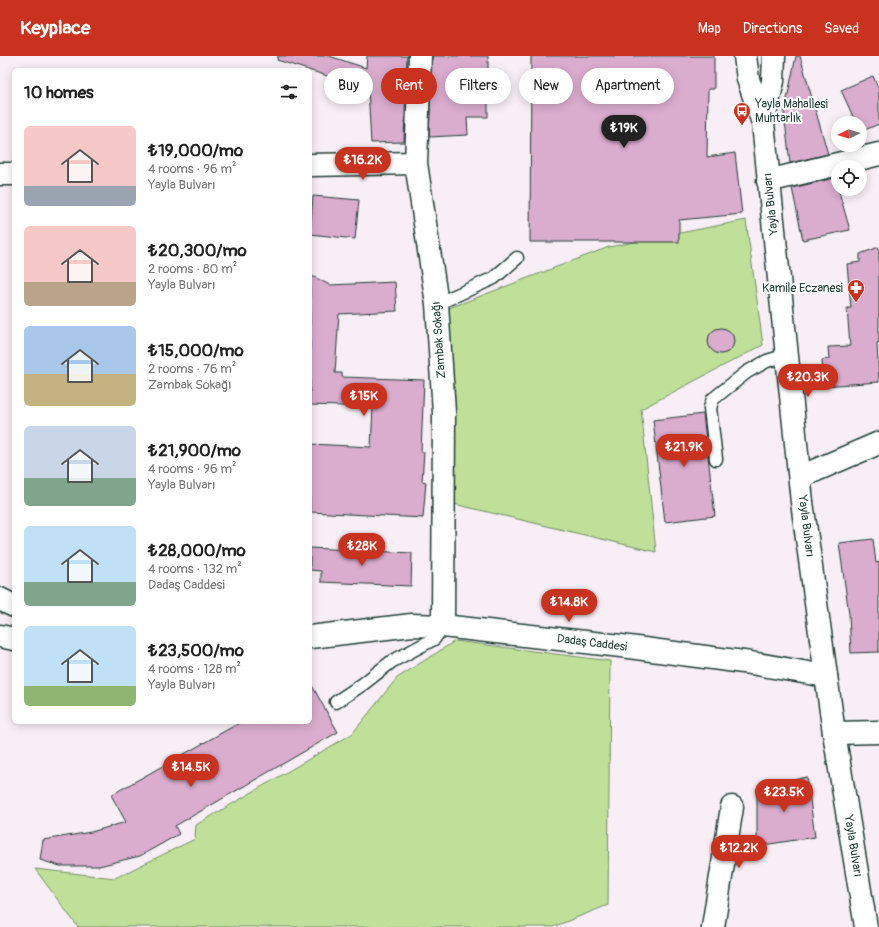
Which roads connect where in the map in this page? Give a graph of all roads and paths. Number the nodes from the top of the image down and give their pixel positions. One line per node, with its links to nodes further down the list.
1 (420, 56): 6 (street, Zambak Sokağı)
2 (745, 56): 4 (street, Yayla Bulvarı)
3 (774, 56): 4 (street, Yayla Bulvarı)
4 (763, 123): 10 (street, Yayla Bulvarı)
5 (879, 154): 10 (street)
6 (416, 163): 7 (street); 12 (street, Zambak Sokağı)
7 (312, 165)
8 (0, 174): 9 (street)
9 (12, 174)
10 (768, 181): 13 (street, Yayla Bulvarı)
11 (517, 258): 12 (lane)
12 (437, 304): 19 (street, Zambak Sokağı)
13 (786, 355): 15 (lane); 16 (street, Yayla Bulvarı)
14 (879, 443): 16 (street)
15 (716, 459)
16 (800, 477): 23 (street, Yayla Bulvarı)
17 (0, 599): 18 (street)
18 (12, 605)
19 (443, 626): 21 (street, Dadaş Caddesi); 23 (street, Dadaş Caddesi); 24 (lane)
20 (0, 636): 22 (street)
21 (312, 637)
22 (12, 639)
23 (826, 676): 26 (street, Yayla Bulvarı)
24 (336, 702)
25 (879, 732): 26 (street)
26 (834, 733): 29 (street, Yayla Bulvarı)
27 (732, 807): 28 (street)
28 (713, 927)
29 (866, 927)

